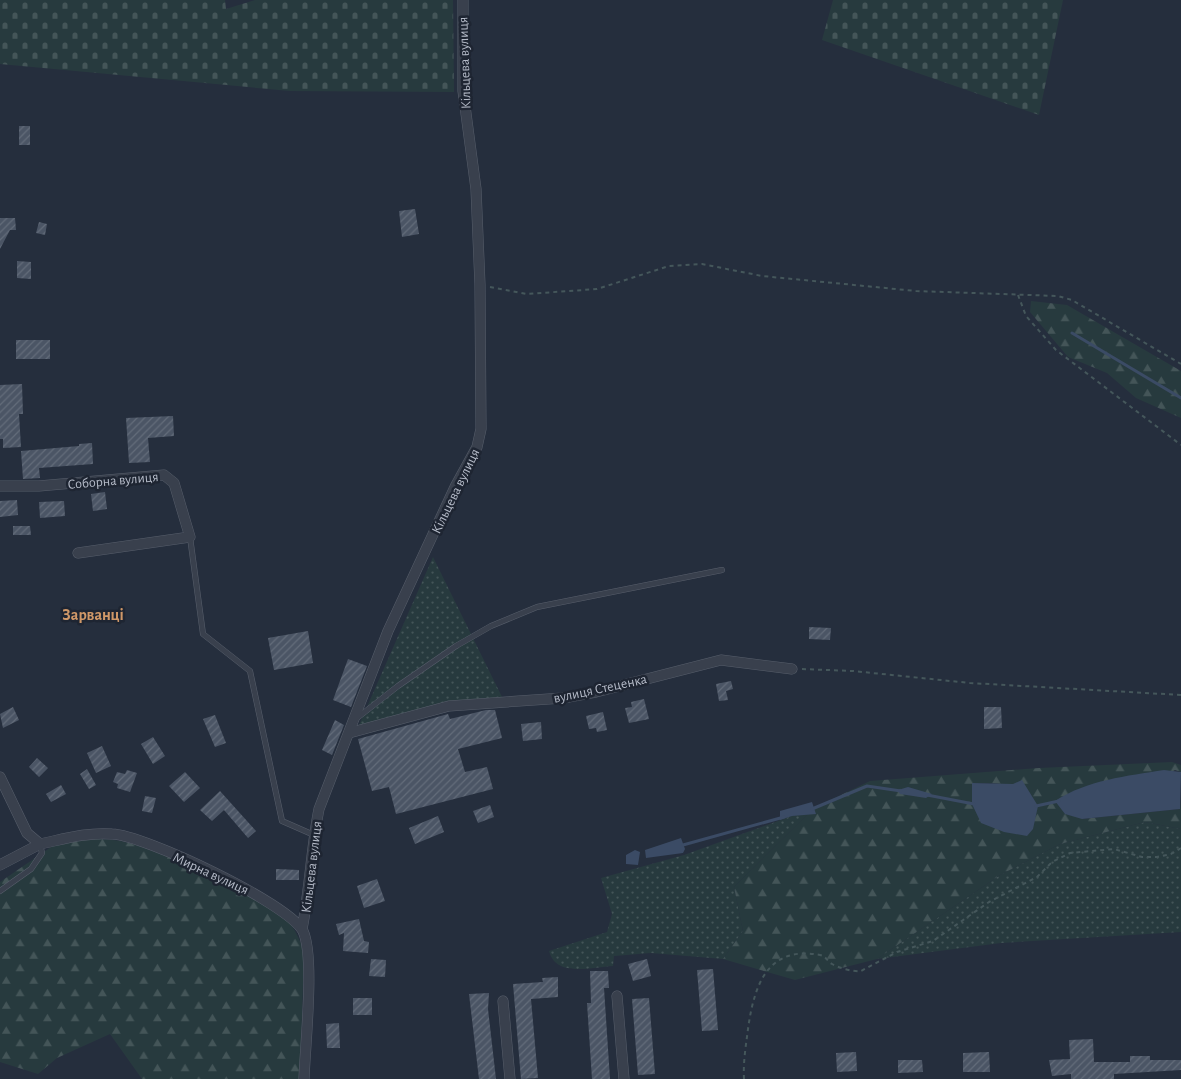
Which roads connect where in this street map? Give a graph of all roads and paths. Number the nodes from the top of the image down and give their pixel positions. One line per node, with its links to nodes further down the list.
1 (463, 0): 2 (street, Кільцева вулиця)
2 (480, 285): 3 (path); 12 (street, Кільцева вулиця)
3 (1017, 294): 4 (path); 5 (path)
4 (1181, 364)
5 (1181, 445)
6 (0, 486): 7 (street, Соборна вулиця)
7 (190, 537): 8 (street); 15 (lane)
8 (78, 553)
9 (722, 570): 12 (lane)
10 (792, 669): 11 (path); 13 (street, вулиця Стеценка)
11 (1181, 695)
12 (354, 720): 13 (street, Кільцева вулиця)
13 (349, 733): 15 (street, Кільцева вулиця)
14 (0, 777): 16 (street)
15 (314, 835): 20 (street, Кільцева вулиця)
16 (40, 844): 18 (street, Мирна вулиця); 19 (lane); 20 (street, Мирна вулиця)
17 (1181, 848): 26 (path)
18 (0, 865)
19 (0, 891)
20 (302, 929): 23 (street)
21 (617, 996): 25 (street)
22 (503, 1001): 24 (street)
23 (304, 1079)
24 (510, 1079)
25 (624, 1079)
26 (744, 1079)

